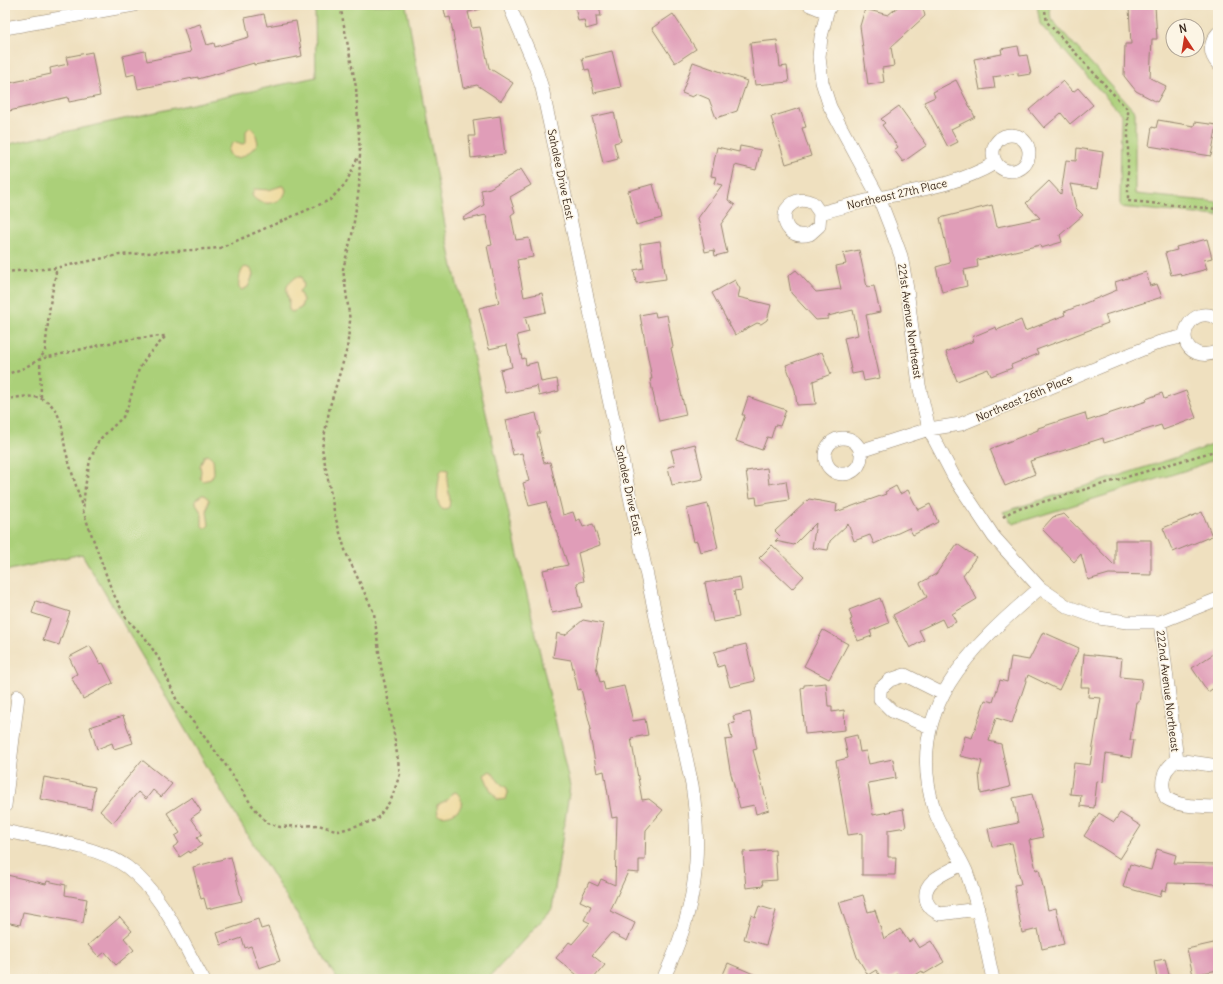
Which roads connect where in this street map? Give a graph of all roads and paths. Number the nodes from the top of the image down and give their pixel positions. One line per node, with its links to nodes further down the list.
1 (134, 5): 7 (street)
2 (340, 5): 10 (path)
3 (508, 5): 43 (street, Sahalee Drive East)
4 (810, 5): 6 (street)
5 (1044, 5): 13 (path)
6 (829, 8): 12 (street, 221st Avenue Northeast)
7 (5, 28)
8 (1218, 33): 9 (street)
9 (1218, 64)
10 (360, 154): 15 (path); 27 (path)
11 (995, 163): 12 (street, Northeast 27th Place)
12 (879, 198): 14 (street, Northeast 27th Place); 24 (street, 221st Avenue Northeast)
13 (1218, 209)
14 (820, 213)
15 (54, 268): 16 (path); 20 (path)
16 (5, 272)
17 (1218, 320): 18 (street)
18 (1185, 336): 19 (street); 24 (street, Northeast 26th Place)
19 (1218, 351)
20 (40, 359): 21 (path); 22 (path); 27 (path)
21 (5, 374)
22 (41, 397): 23 (path); 27 (path)
23 (5, 400)
24 (929, 429): 26 (street, Northeast 26th Place); 29 (street, 221st Avenue Northeast)
25 (1218, 450): 28 (path)
26 (860, 451)
27 (83, 512)
28 (1003, 517)
29 (1040, 588): 31 (street, 221st Avenue Northeast); 32 (street)
30 (1218, 599): 31 (street)
31 (1160, 622): 35 (street, 222nd Avenue Northeast)
32 (943, 694): 34 (street); 34 (street)
33 (18, 696): 37 (street)
34 (930, 727): 40 (street)
35 (1177, 760): 36 (street, 222nd Avenue Northeast); 38 (street, 222nd Avenue Northeast)
36 (1218, 766)
37 (5, 806)
38 (1218, 807)
39 (5, 831): 42 (street)
40 (962, 864): 41 (street); 41 (street)
41 (978, 909): 44 (street)
42 (203, 979)
43 (663, 979)
44 (993, 979)

